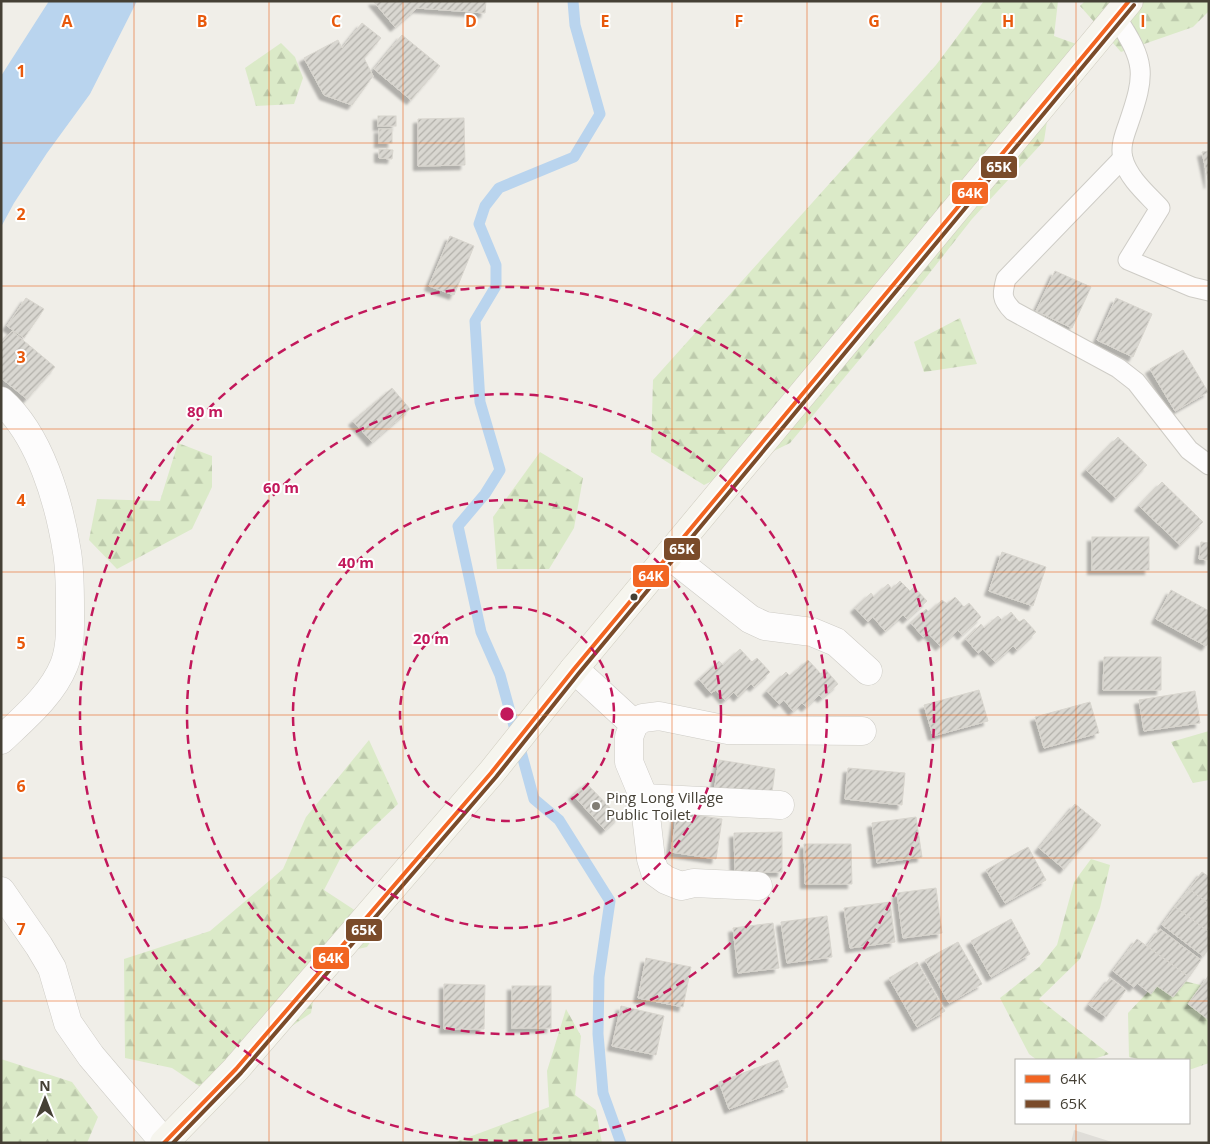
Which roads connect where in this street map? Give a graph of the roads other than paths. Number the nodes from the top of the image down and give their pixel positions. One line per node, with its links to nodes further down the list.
1 (1123, 9): 2 (lane); 6 (main road)
2 (1123, 158): 3 (lane); 5 (lane)
3 (1209, 291)
4 (1, 401): 11 (street)
5 (1209, 465)
6 (669, 555): 7 (main road); 8 (street)
7 (574, 669): 9 (street); 16 (main road)
8 (868, 671)
9 (634, 724): 10 (street); 12 (street)
10 (862, 732)
11 (1, 740)
12 (644, 798): 13 (street); 14 (street)
13 (780, 805)
14 (758, 886)
15 (1, 891): 16 (street)
16 (164, 1142)

